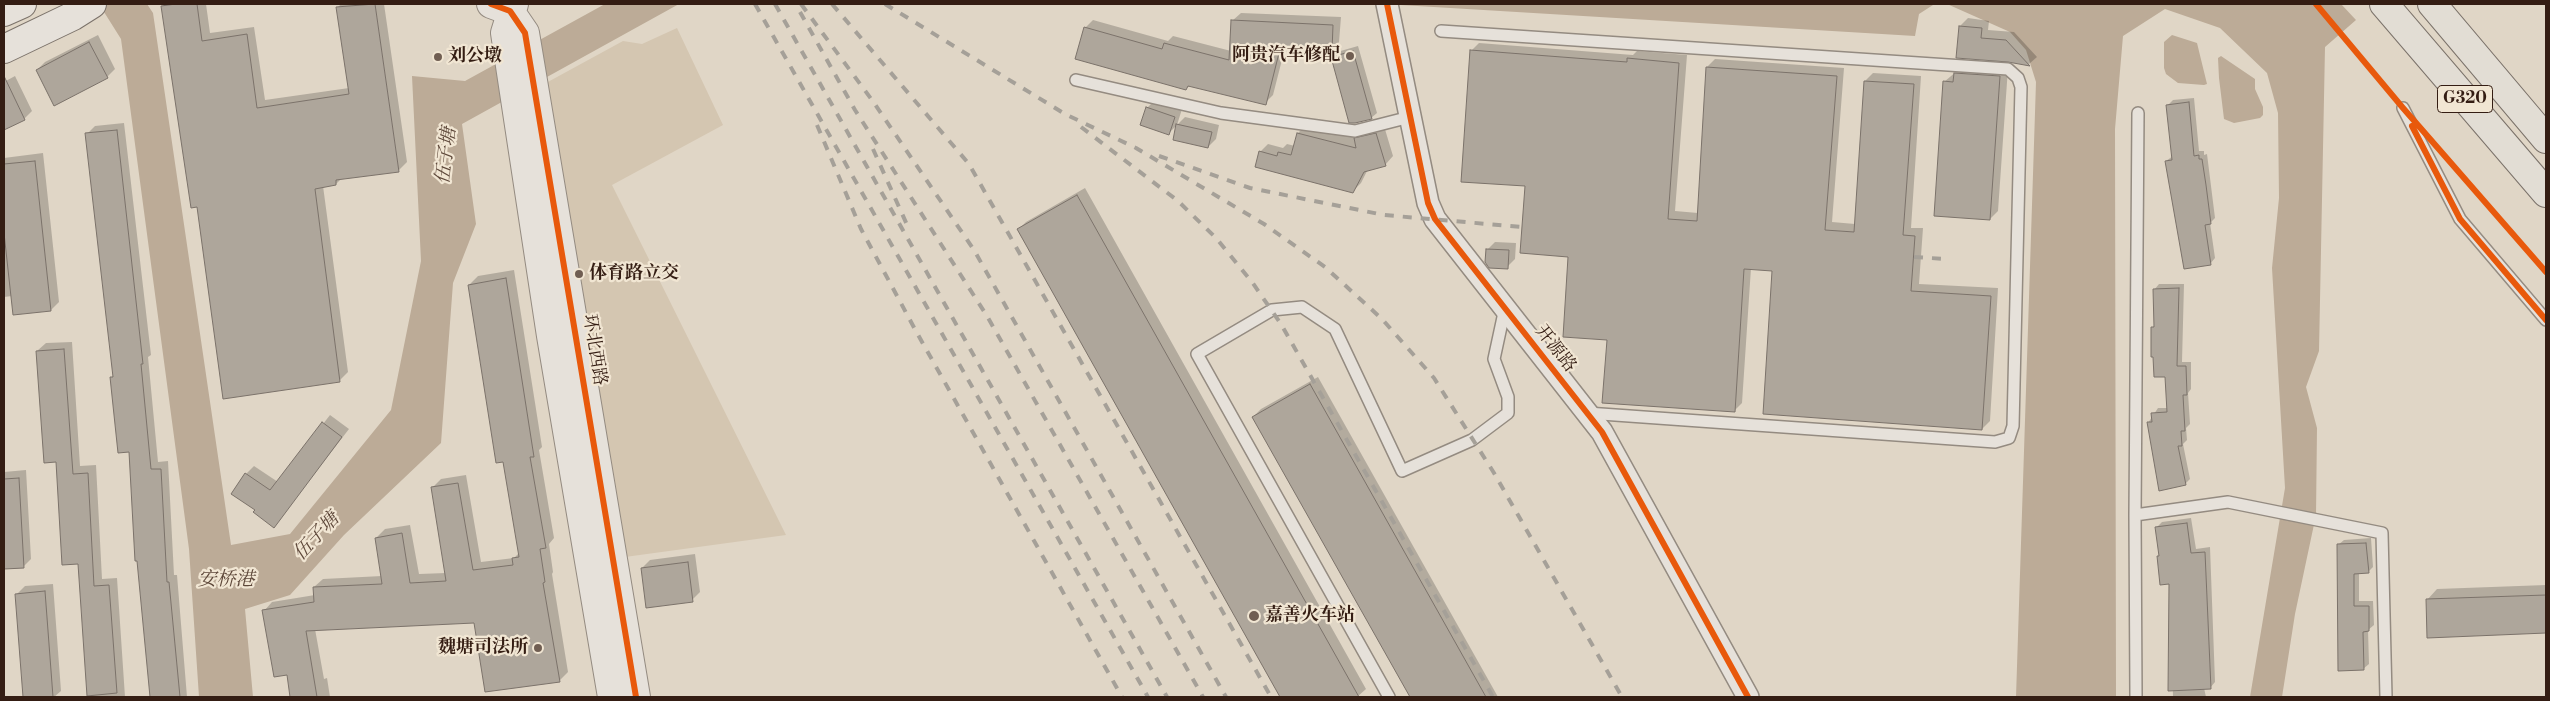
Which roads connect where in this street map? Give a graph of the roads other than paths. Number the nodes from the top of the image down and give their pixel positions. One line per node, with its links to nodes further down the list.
1 (22, 4): 6 (street)
2 (1387, 4): 14 (street, 开源路)
3 (2384, 4): 16 (highway, G320)
4 (2432, 4): 15 (highway, G320)
5 (82, 10): 9 (street)
6 (4, 12)
7 (509, 17): 11 (street, 环北西路)
8 (1441, 31): 19 (lane)
9 (4, 49)
10 (1076, 80): 14 (lane)
11 (528, 108): 21 (street, 环北西路); 22 (street, 环北西路)
12 (2403, 108): 18 (lane)
13 (2138, 113): 20 (lane)
14 (1410, 117): 17 (street, 开源路)
15 (2546, 139)
16 (2546, 193)
17 (1505, 308): 19 (street, 开源路); 23 (lane)
18 (2546, 320)
19 (1587, 413): 24 (street, 开源路)
20 (2135, 514): 25 (lane); 26 (lane)
21 (612, 697)
22 (636, 697)
23 (1389, 697)
24 (1748, 697)
25 (2136, 697)
26 (2386, 697)

